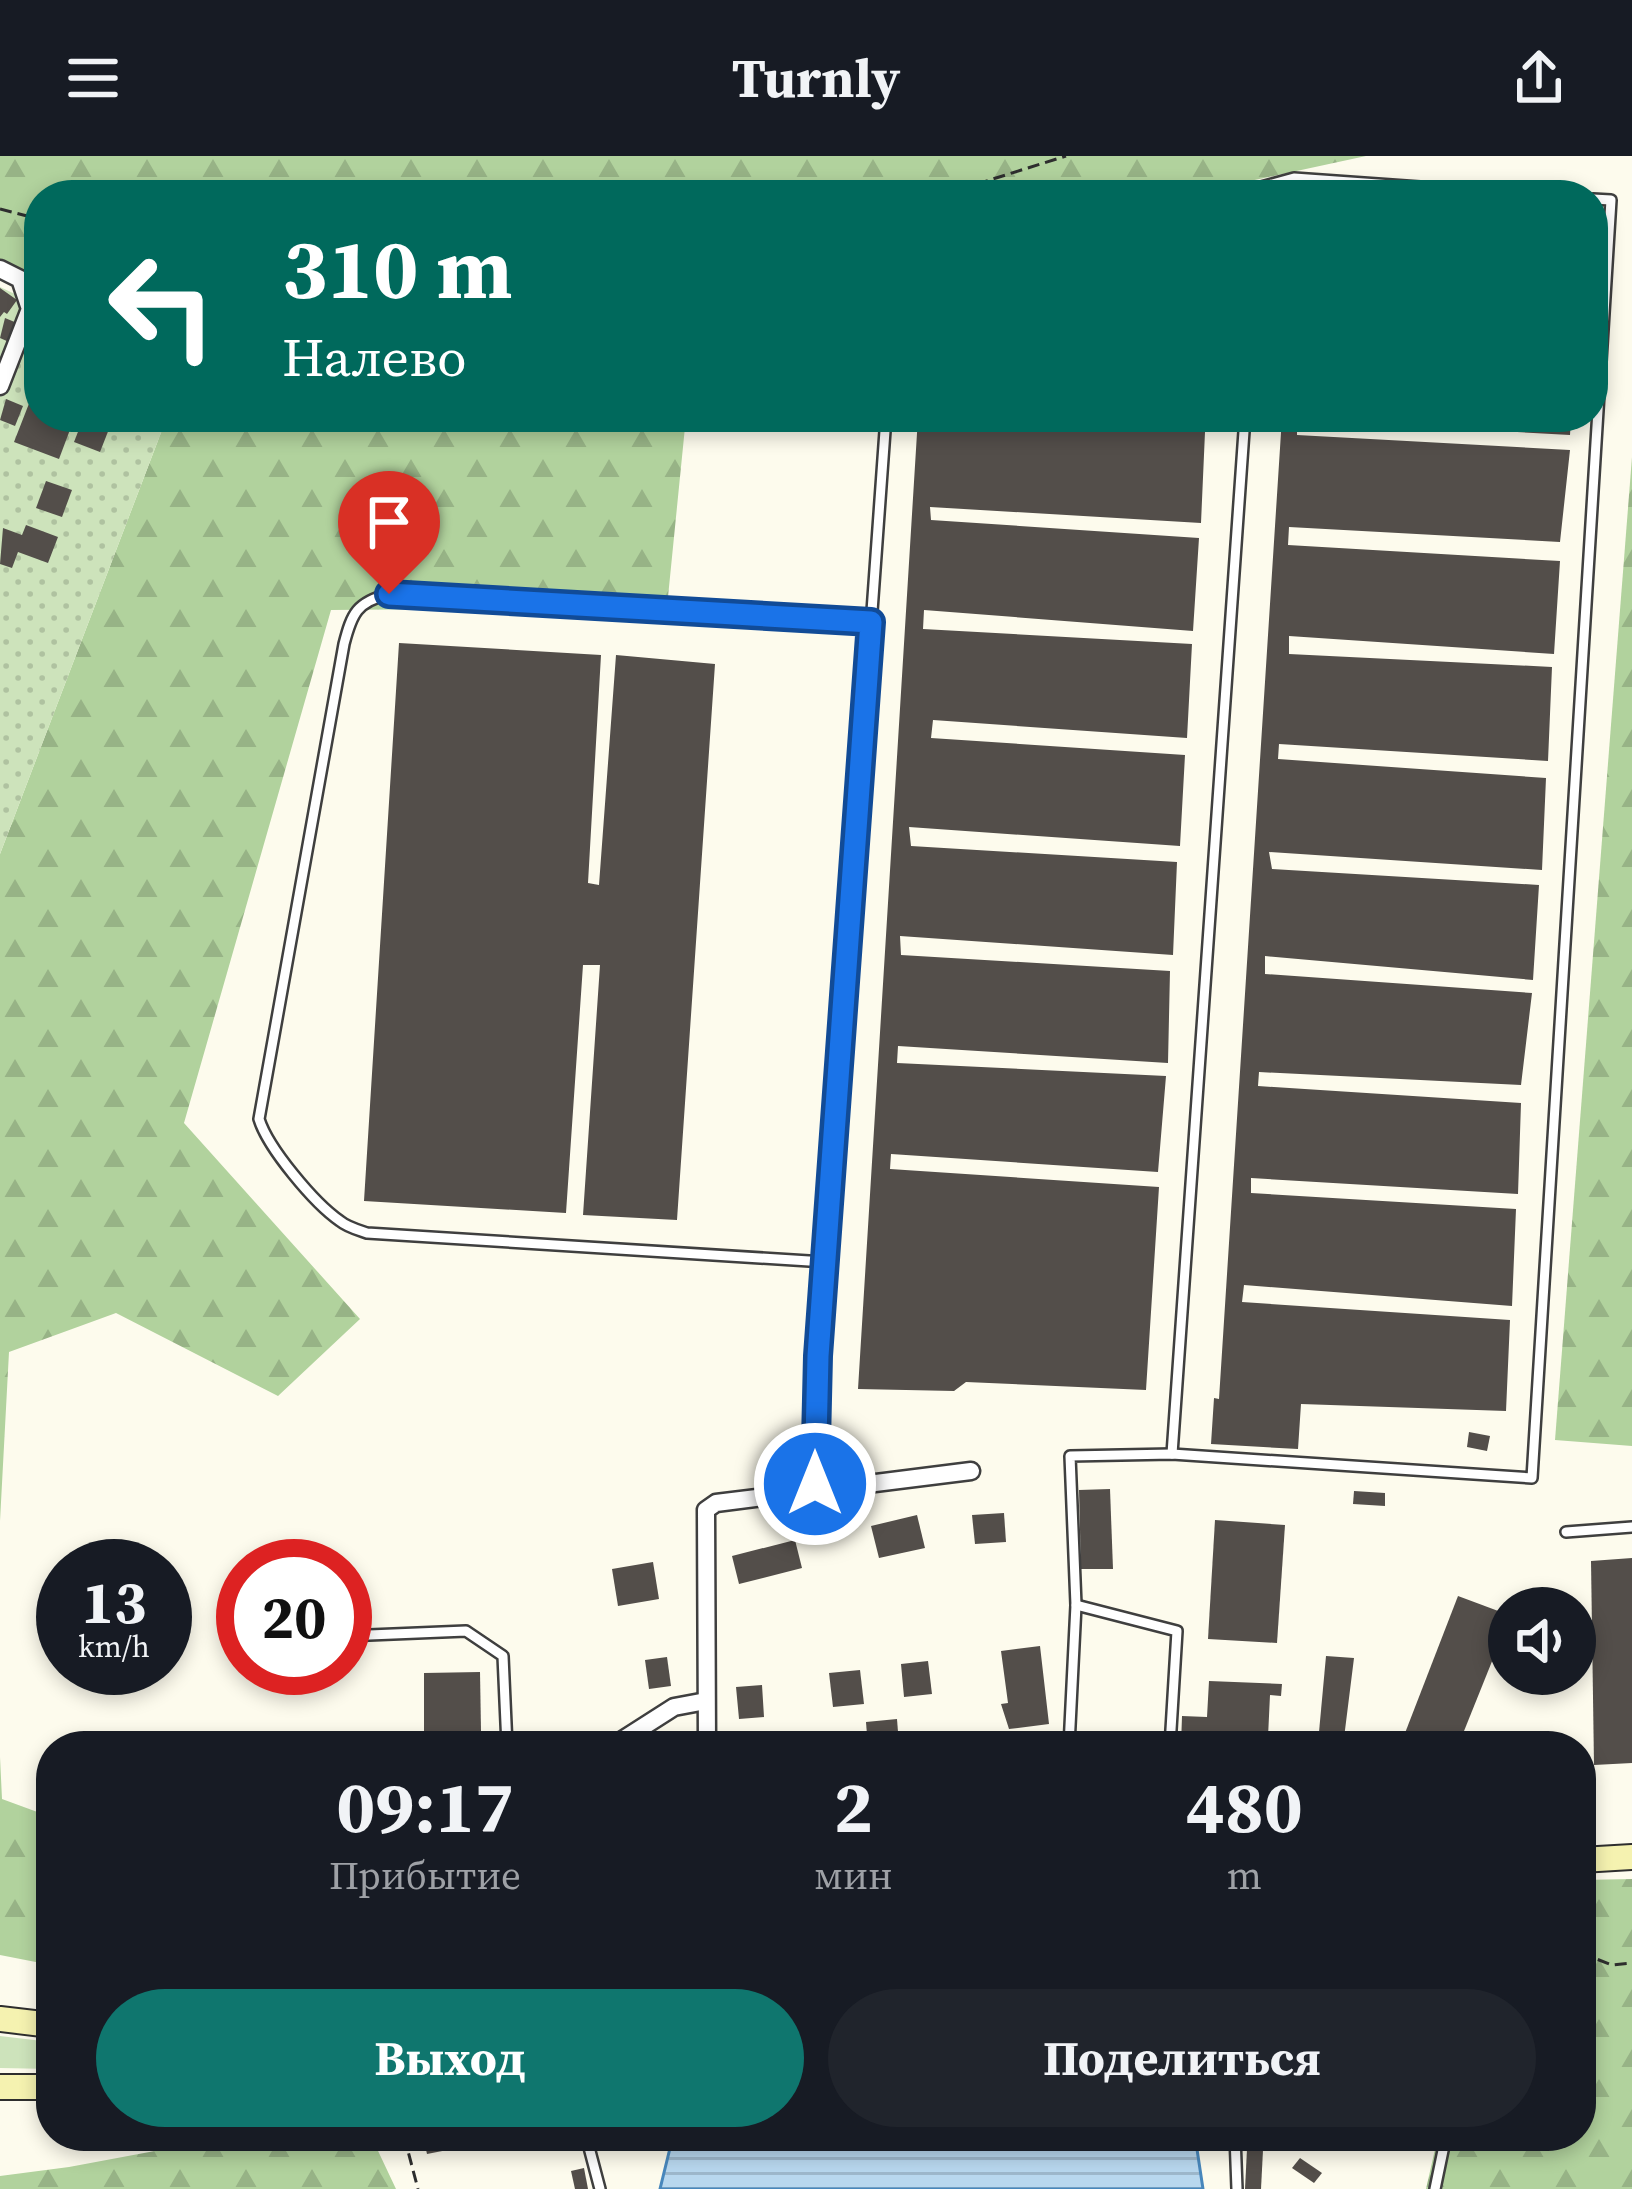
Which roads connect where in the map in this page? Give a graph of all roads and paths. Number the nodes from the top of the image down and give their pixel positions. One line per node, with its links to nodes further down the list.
1 (1066, 156): 2 (path)
2 (990, 180)
3 (1287, 180): 4 (lane)
4 (1322, 180)
5 (1608, 200): 6 (lane)
6 (1608, 249)
7 (0, 269): 8 (street)
8 (24, 291)
9 (24, 324): 10 (street)
10 (0, 386)
11 (885, 432): 14 (lane)
12 (1244, 432): 16 (lane)
13 (1597, 432): 16 (lane)
14 (871, 622): 15 (lane); 15 (lane)
15 (825, 1262): 18 (lane)
16 (1172, 1454): 21 (lane)
17 (971, 1471): 18 (street)
18 (815, 1491): 23 (street)
19 (1632, 1527): 20 (lane)
20 (1566, 1532)
21 (1076, 1605): 27 (lane); 28 (lane)
22 (372, 1635): 24 (lane)
23 (706, 1701): 25 (street); 26 (street)
24 (506, 1731)
25 (636, 1731)
26 (707, 1731)
27 (1070, 1731)
28 (1171, 1731)
29 (1632, 1857): 30 (main road)
30 (1596, 1859)
31 (1596, 1959): 32 (path)
32 (1632, 1963)
33 (0, 2019): 34 (main road)
34 (36, 2023)
35 (0, 2087): 36 (main road)
36 (36, 2087)
37 (408, 2151): 41 (path)
38 (590, 2151): 42 (lane)
39 (1236, 2151): 43 (lane)
40 (1443, 2151): 44 (lane)
41 (418, 2189)
42 (600, 2189)
43 (1238, 2189)
44 (1435, 2189)

